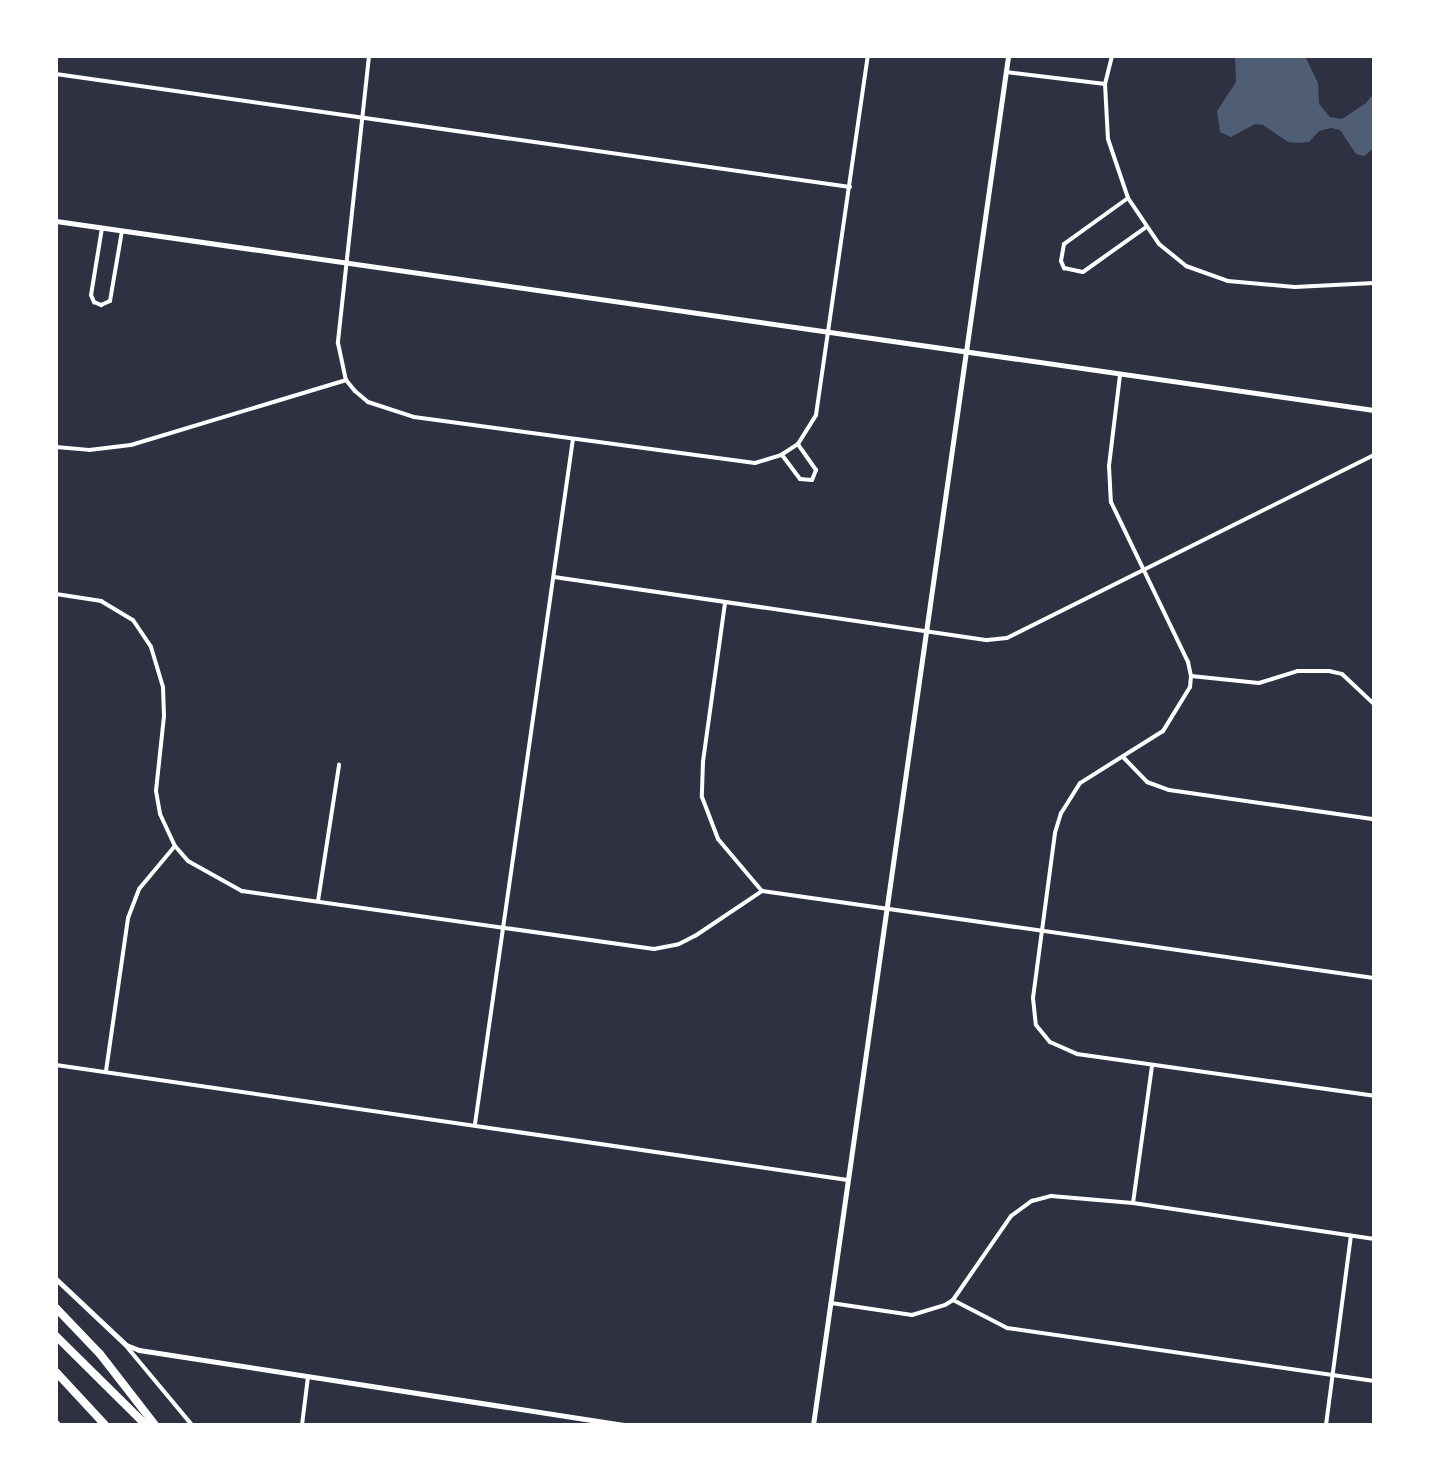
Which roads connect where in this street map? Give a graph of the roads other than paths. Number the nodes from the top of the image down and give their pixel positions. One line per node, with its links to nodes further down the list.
1 (369, 56): 8 (street)
2 (868, 56): 9 (street)
3 (1008, 56): 5 (street)
4 (1112, 56): 7 (street)
5 (1006, 72): 7 (street); 18 (street)
6 (56, 74): 8 (street)
7 (1105, 84): 10 (street)
8 (363, 117): 9 (street); 15 (street)
9 (850, 187): 17 (street)
10 (1128, 198): 12 (street); 12 (street)
11 (56, 221): 13 (street)
12 (1146, 227): 16 (street)
13 (102, 228): 14 (street); 14 (street)
14 (122, 231): 15 (street)
15 (346, 263): 17 (street); 20 (street)
16 (1374, 283)
17 (828, 333): 18 (street); 23 (street)
18 (966, 352): 19 (street); 31 (street)
19 (1120, 375): 21 (street); 27 (street)
20 (346, 380): 22 (street); 24 (street)
21 (1374, 410)
22 (573, 439): 25 (street); 28 (street)
23 (798, 444): 25 (street); 25 (street)
24 (56, 447)
25 (782, 455)
26 (1374, 455): 27 (street)
27 (1142, 573): 31 (street); 32 (street)
28 (554, 577): 30 (street); 41 (street)
29 (56, 594): 37 (street)
30 (725, 603): 31 (street); 38 (street)
31 (926, 631): 40 (street)
32 (1191, 676): 33 (street); 34 (street)
33 (1374, 704)
34 (1123, 756): 36 (street); 42 (street)
35 (339, 765): 39 (street)
36 (1374, 819)
37 (175, 846): 39 (street); 46 (street)
38 (762, 891): 40 (street); 41 (street)
39 (318, 902): 41 (street)
40 (887, 909): 42 (street); 49 (street)
41 (502, 930): 48 (street)
42 (1042, 931): 43 (street); 45 (street)
43 (1374, 978)
44 (56, 1065): 46 (street)
45 (1152, 1066): 47 (street); 50 (street)
46 (106, 1072): 48 (street)
47 (1374, 1096)
48 (475, 1124): 49 (street)
49 (848, 1180): 55 (street)
50 (1133, 1203): 51 (street); 54 (street)
51 (1351, 1236): 52 (street); 60 (street)
52 (1374, 1239)
53 (56, 1279): 58 (street)
54 (953, 1300): 55 (street); 60 (street)
55 (831, 1303): 69 (street)
56 (56, 1308): 65 (highway)
57 (56, 1336): 64 (highway)
58 (126, 1345): 61 (street); 66 (street)
59 (56, 1372): 63 (highway)
60 (1333, 1375): 62 (street); 70 (street)
61 (308, 1377): 67 (street); 68 (street)
62 (1374, 1381)
63 (105, 1425)
64 (146, 1425)
65 (155, 1425)
66 (192, 1425)
67 (302, 1425)
68 (623, 1425)
69 (813, 1425)
70 (1326, 1425)

